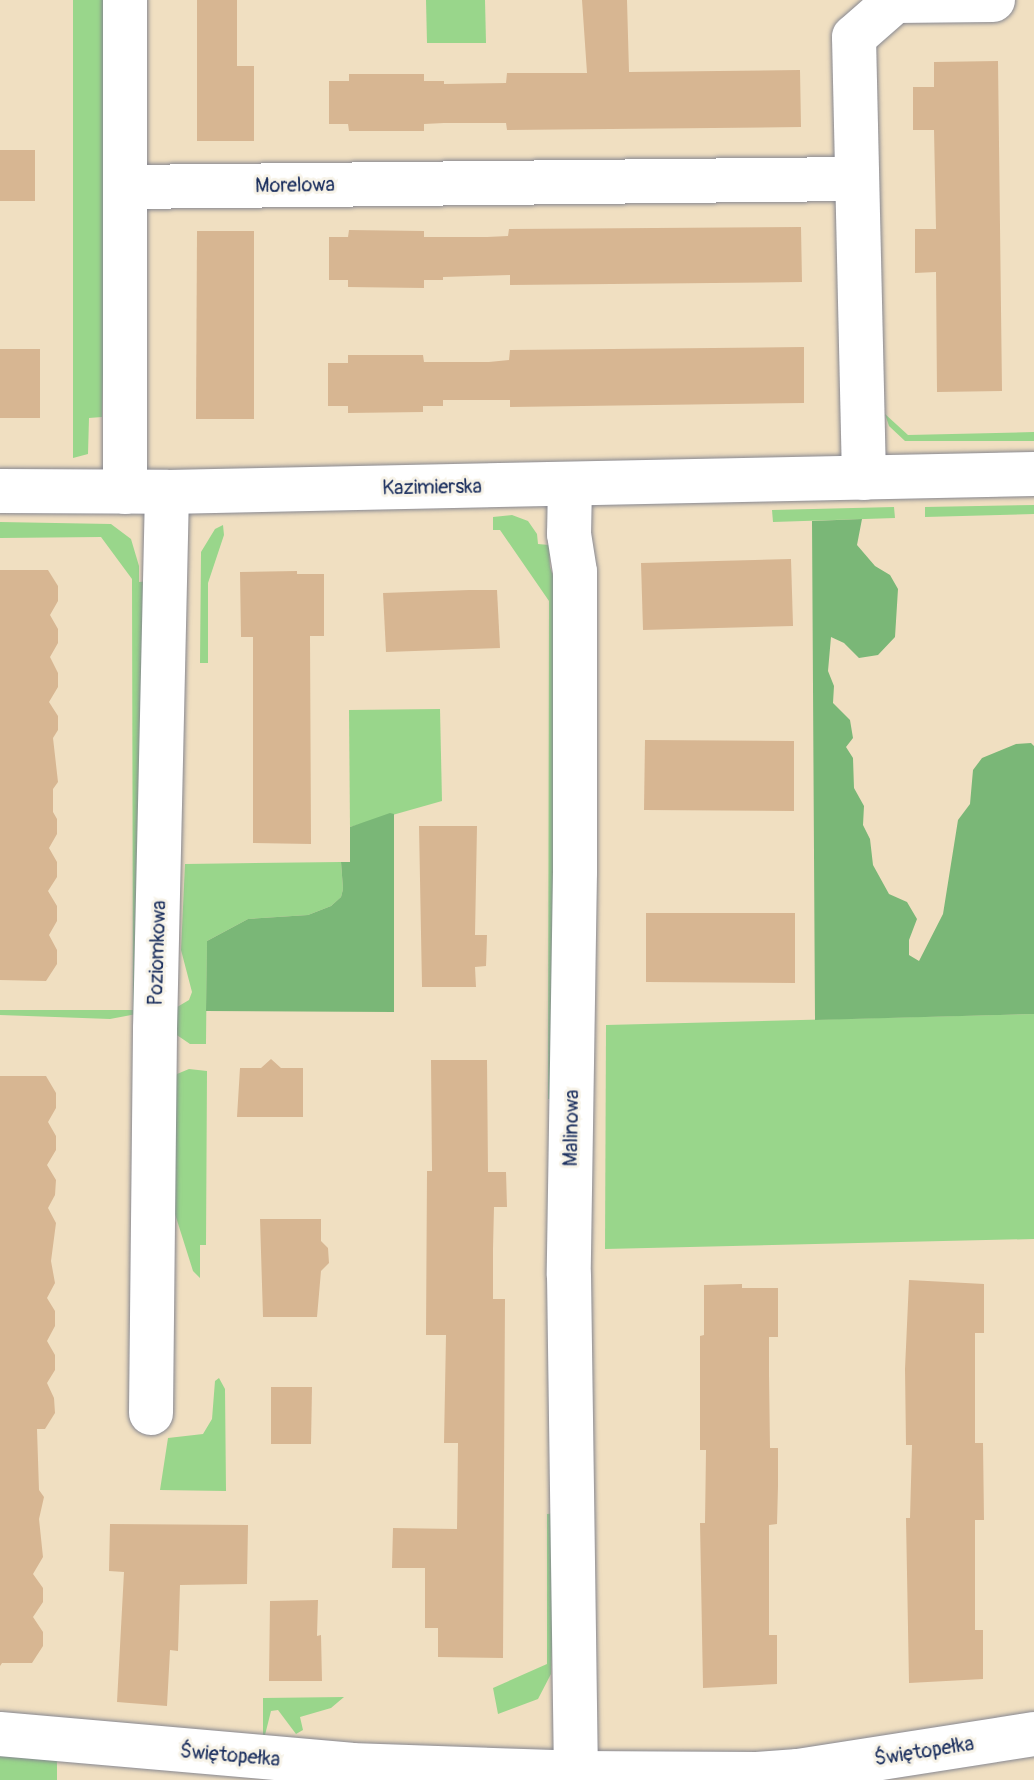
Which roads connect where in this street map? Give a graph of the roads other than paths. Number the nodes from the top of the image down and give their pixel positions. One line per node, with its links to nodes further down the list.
1 (125, 0): 4 (street)
2 (993, 0): 3 (street)
3 (856, 179): 4 (street, Morelowa); 6 (street)
4 (126, 187): 9 (street)
5 (1034, 474): 6 (street, Kazimierska)
6 (864, 478): 7 (street, Kazimierska)
7 (570, 484): 9 (street, Kazimierska); 13 (street, Malinowa)
8 (0, 491): 9 (street, Kazimierska)
9 (146, 492): 10 (street, Poziomkowa)
10 (151, 1413)
11 (0, 1734): 13 (street, Świętopełka)
12 (1034, 1734): 13 (street, Świętopełka)
13 (576, 1773)

